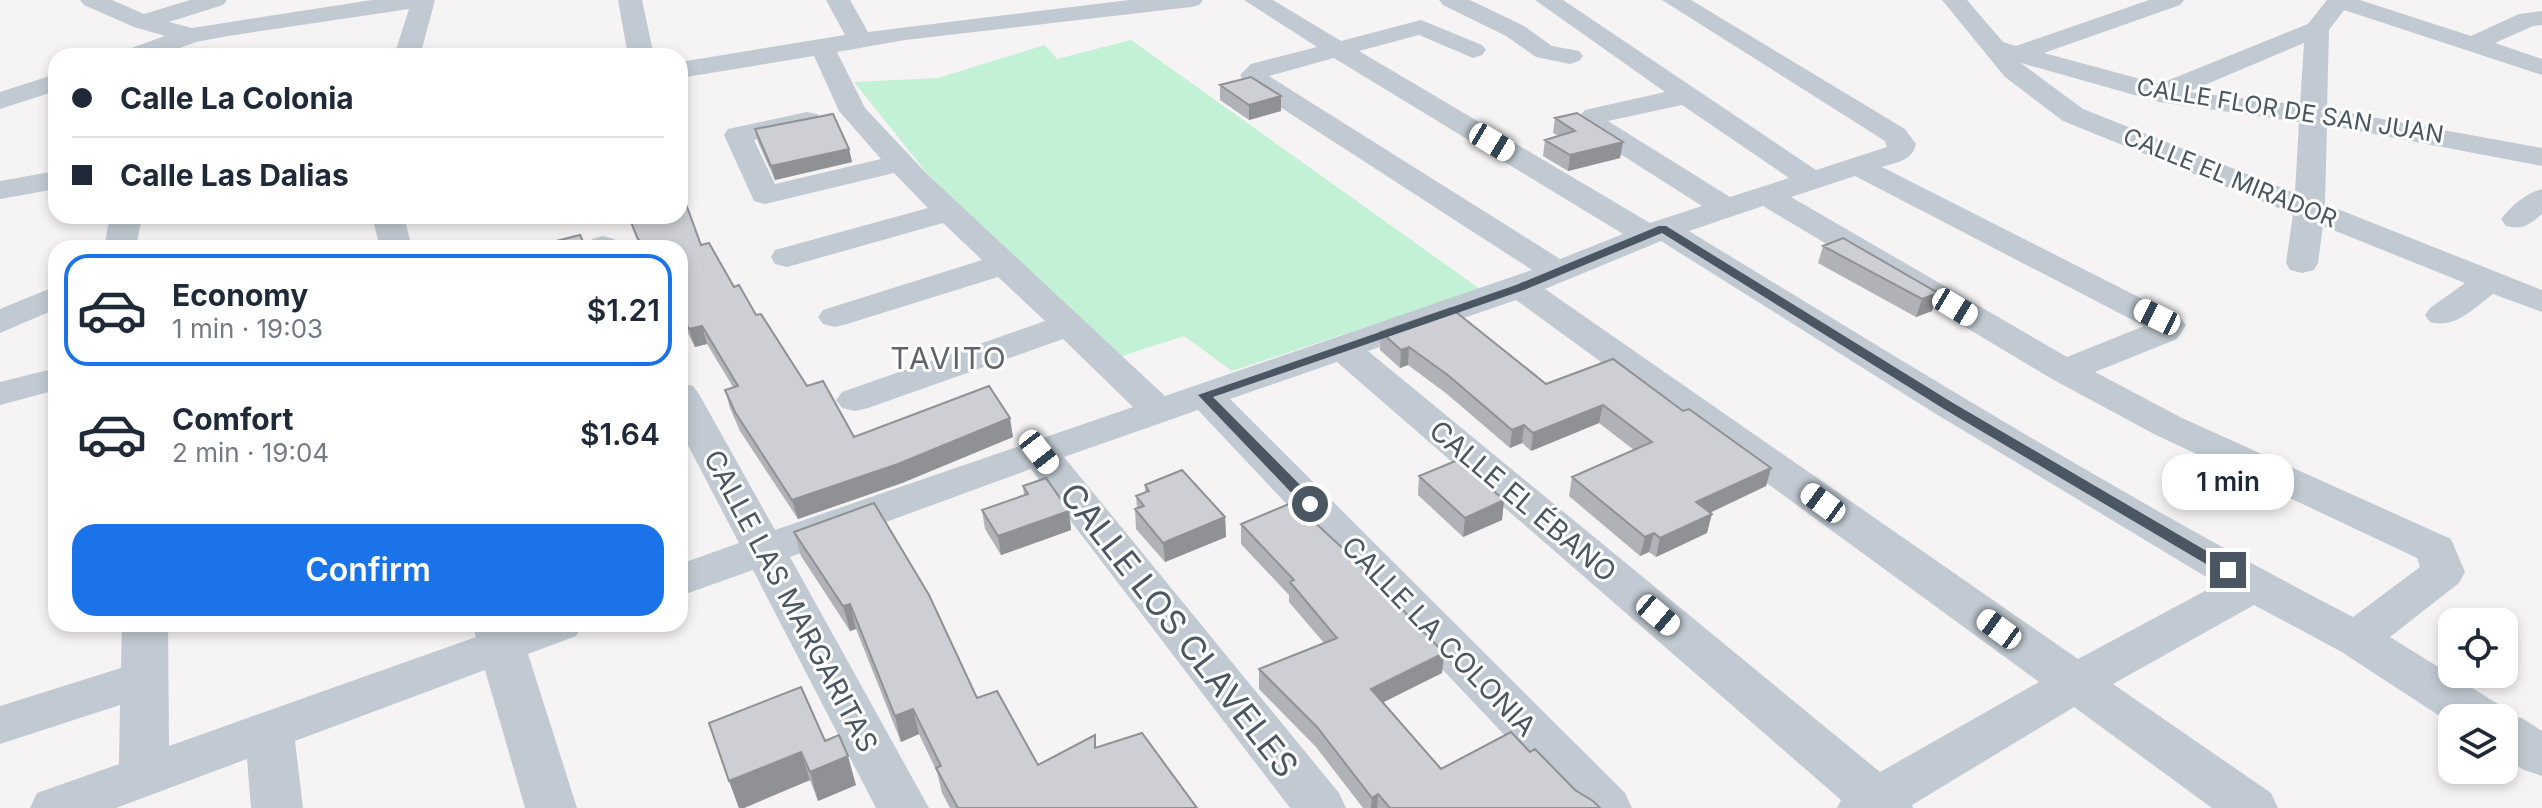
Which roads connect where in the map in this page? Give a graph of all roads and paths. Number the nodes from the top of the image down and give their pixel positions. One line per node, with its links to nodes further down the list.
1 (92, 0): 14 (street)
2 (215, 0): 14 (street)
3 (421, 0): 16 (street); 21 (street)
4 (630, 0): 22 (street)
5 (838, 0): 17 (street)
6 (1191, 0): 17 (street)
7 (1256, 0): 23 (street)
8 (1451, 0): 26 (street)
9 (1547, 0): 31 (street)
10 (1674, 0): 37 (street)
11 (1954, 0): 25 (street, CALLE EL MIRADOR)
12 (2172, 0): 25 (street)
13 (2542, 18): 18 (street)
14 (143, 22): 16 (street)
15 (2317, 29): 18 (street); 30 (street); 34 (street)
16 (191, 36): 20 (street)
17 (860, 40): 19 (street)
18 (2473, 44): 27 (street)
19 (822, 46): 28 (street); 33 (street)
20 (166, 48)
21 (409, 48)
22 (639, 48)
23 (1338, 49): 24 (street); 47 (street); 51 (street)
24 (1473, 50)
25 (2005, 51): 30 (street, CALLE FLOR DE SAN JUAN); 44 (street, CALLE EL MIRADOR)
26 (1570, 56)
27 (2542, 67)
28 (688, 69)
29 (48, 85): 32 (street)
30 (2159, 94): 34 (street, CALLE FLOR DE SAN JUAN)
31 (1684, 96): 38 (street); 43 (street)
32 (0, 101)
33 (853, 111): 36 (street); 36 (street)
34 (2313, 116): 35 (street, CALLE FLOR DE SAN JUAN); 44 (street)
35 (2536, 150)
36 (901, 163): 45 (street)
37 (1859, 167): 38 (street); 60 (street)
38 (1811, 180): 41 (street)
39 (48, 181): 40 (street)
40 (0, 190)
41 (1764, 194): 43 (street); 60 (street)
42 (2542, 198): 46 (street)
43 (1726, 208): 47 (street)
44 (2309, 210): 49 (street); 52 (street, CALLE EL MIRADOR)
45 (949, 212): 48 (street); 50 (street)
46 (2517, 219)
47 (1655, 232): 51 (street); 70 (street)
48 (787, 257)
49 (2302, 263)
50 (1004, 264): 56 (street); 58 (street)
51 (1538, 280): 59 (street); 75 (street)
52 (2490, 281): 54 (street, CALLE EL MIRADOR); 55 (street)
53 (48, 300): 57 (street)
54 (2542, 302)
55 (2442, 315)
56 (835, 317)
57 (0, 322)
58 (1068, 325): 64 (street); 66 (street)
59 (1342, 348): 63 (street); 82 (street, CALLE EL ÉBANO)
60 (2065, 371): 73 (street)
61 (48, 381): 62 (street)
62 (0, 394)
63 (1204, 395): 66 (street); 88 (street, CALLE LA COLONIA)
64 (855, 400)
65 (688, 409): 68 (street, CALLE LAS MARGARITAS)
66 (1159, 411): 67 (street)
67 (1039, 452): 68 (street); 83 (street, CALLE LOS CLAVELES)
68 (763, 551): 69 (street); 87 (street, CALLE LAS MARGARITAS)
69 (688, 577)
70 (2254, 585): 73 (street); 75 (street)
71 (145, 632): 74 (street)
72 (498, 635): 78 (street); 86 (street)
73 (2356, 639): 76 (street)
74 (146, 678): 77 (street); 81 (street)
75 (2075, 683): 82 (street); 89 (street)
76 (2459, 704)
77 (0, 725)
78 (269, 730): 81 (street); 85 (street)
79 (2518, 741): 80 (street)
80 (2542, 756)
81 (144, 775): 84 (street)
82 (1876, 805)
83 (1311, 806)
84 (56, 808)
85 (277, 808)
86 (551, 808)
87 (903, 808)
88 (1606, 808)
89 (2252, 808)

